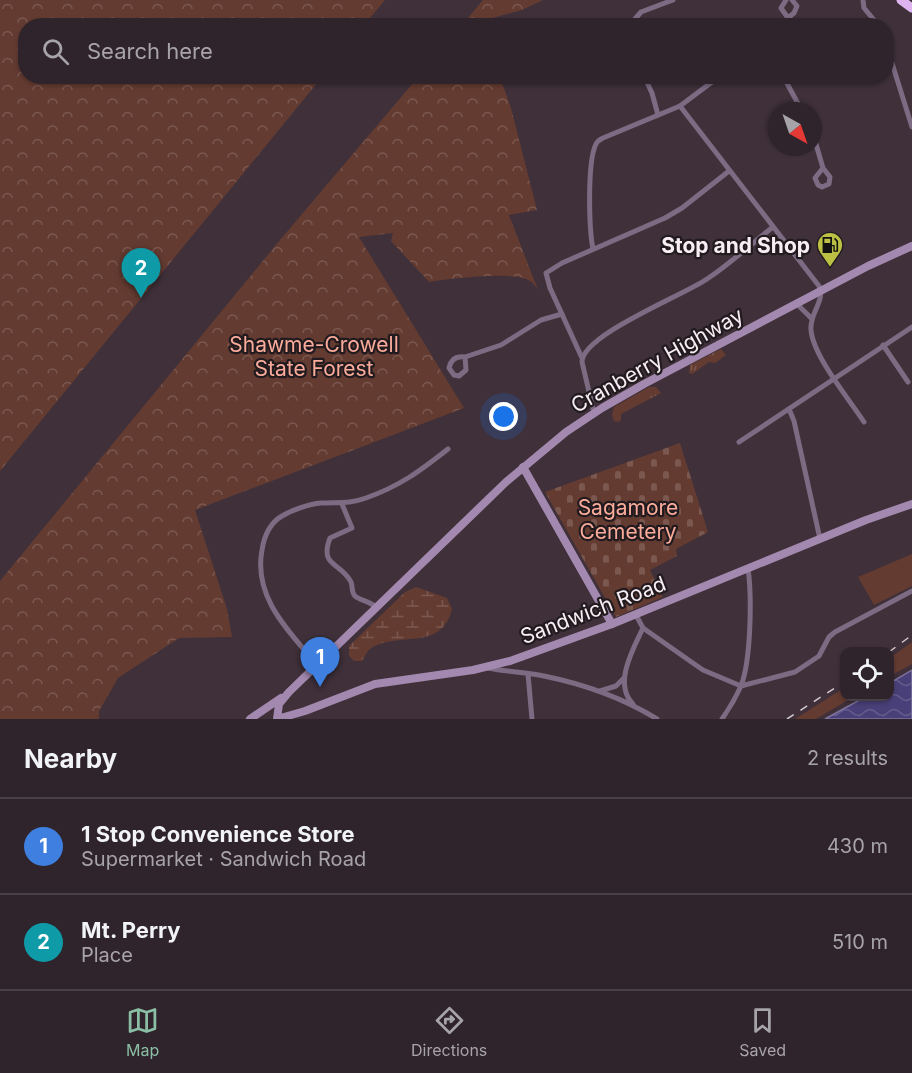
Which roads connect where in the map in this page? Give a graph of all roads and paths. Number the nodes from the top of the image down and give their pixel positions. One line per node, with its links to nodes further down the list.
1 (673, 0): 7 (street)
2 (786, 0): 8 (street)
3 (792, 0): 8 (street)
4 (863, 0): 9 (street)
5 (901, 0): 6 (highway)
6 (912, 8)
7 (636, 18)
8 (788, 18)
9 (872, 18)
10 (894, 70): 17 (street)
11 (648, 84): 16 (street)
12 (709, 84): 15 (street)
13 (787, 84): 14 (street)
14 (797, 102)
15 (680, 106): 16 (street); 20 (street)
16 (658, 115): 23 (street)
17 (912, 127)
18 (819, 156): 19 (street)
19 (823, 168)
20 (729, 171): 21 (street); 23 (street)
21 (773, 227): 24 (street); 31 (street)
22 (912, 246): 24 (main road, Cranberry Highway)
23 (593, 249): 26 (street)
24 (821, 290): 25 (main road, Cranberry Highway); 27 (street)
25 (796, 303): 27 (street); 35 (main road, Cranberry Highway)
26 (562, 314): 30 (street); 31 (street)
27 (811, 318): 32 (street)
28 (912, 327): 29 (street)
29 (883, 345): 32 (street); 33 (street)
30 (465, 357)
31 (582, 358): 35 (street)
32 (835, 378): 34 (street); 36 (street)
33 (908, 382)
34 (789, 410): 37 (street); 42 (street)
35 (594, 413): 39 (main road, Cranberry Highway)
36 (864, 422)
37 (739, 442)
38 (448, 449): 40 (street)
39 (523, 466): 45 (main road, Cranberry Highway); 47 (main road)
40 (342, 504): 45 (street); 49 (street)
41 (912, 504): 42 (main road, Sandwich Road)
42 (820, 539): 43 (main road, Sandwich Road)
43 (748, 568): 46 (main road, Sandwich Road); 53 (street)
44 (912, 591): 53 (street)
45 (376, 607): 49 (main road, Cranberry Highway)
46 (636, 615): 47 (main road, Sandwich Road); 48 (street)
47 (612, 624): 50 (main road, Sandwich Road)
48 (643, 628): 52 (street); 53 (street)
49 (317, 665): 54 (main road, Cranberry Highway)
50 (487, 668): 51 (street); 58 (main road, Sandwich Road)
51 (528, 674): 55 (street); 59 (street)
52 (624, 678): 55 (street); 56 (street)
53 (741, 686): 61 (street)
54 (289, 692): 57 (main road, Cranberry Highway); 58 (main road, Cranberry Highway)
55 (598, 692): 56 (street)
56 (635, 705): 60 (street)
57 (250, 719)
58 (277, 719)
59 (532, 719)
60 (657, 719)
61 (722, 719)

